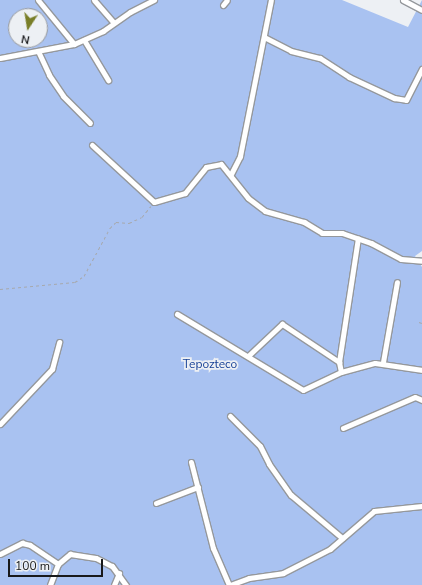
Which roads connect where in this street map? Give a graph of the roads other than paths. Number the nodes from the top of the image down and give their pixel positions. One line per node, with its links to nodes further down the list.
1 (38, 0): 12 (street)
2 (94, 0): 9 (street)
3 (154, 0): 9 (street)
4 (227, 0): 7 (street)
5 (270, 0): 10 (street)
6 (403, 0): 8 (street)
7 (223, 5)
8 (422, 10)
9 (114, 23): 11 (street)
10 (264, 37): 15 (street); 19 (street)
11 (84, 40): 12 (street); 16 (street)
12 (74, 44): 13 (street)
13 (38, 52): 14 (street); 17 (street)
14 (0, 58)
15 (422, 69)
16 (108, 80)
17 (90, 123)
18 (92, 144): 19 (street)
19 (231, 174): 20 (street)
20 (358, 238): 21 (street); 26 (street)
21 (422, 261)
22 (397, 282): 27 (street)
23 (177, 314): 25 (street)
24 (58, 342): 32 (street)
25 (248, 356): 26 (street); 29 (street)
26 (339, 362): 29 (street)
27 (383, 362): 28 (street); 29 (street)
28 (422, 370)
29 (341, 372)
30 (422, 400): 33 (street)
31 (230, 416): 38 (street)
32 (0, 424)
33 (343, 428)
34 (191, 462): 35 (street)
35 (198, 487): 36 (street); 45 (street)
36 (156, 503)
37 (422, 506): 38 (street)
38 (342, 538): 45 (street)
39 (0, 554): 40 (street)
40 (58, 564): 41 (street); 42 (street)
41 (119, 573): 43 (street); 44 (street)
42 (50, 585)
43 (114, 585)
44 (126, 585)
45 (229, 585)

